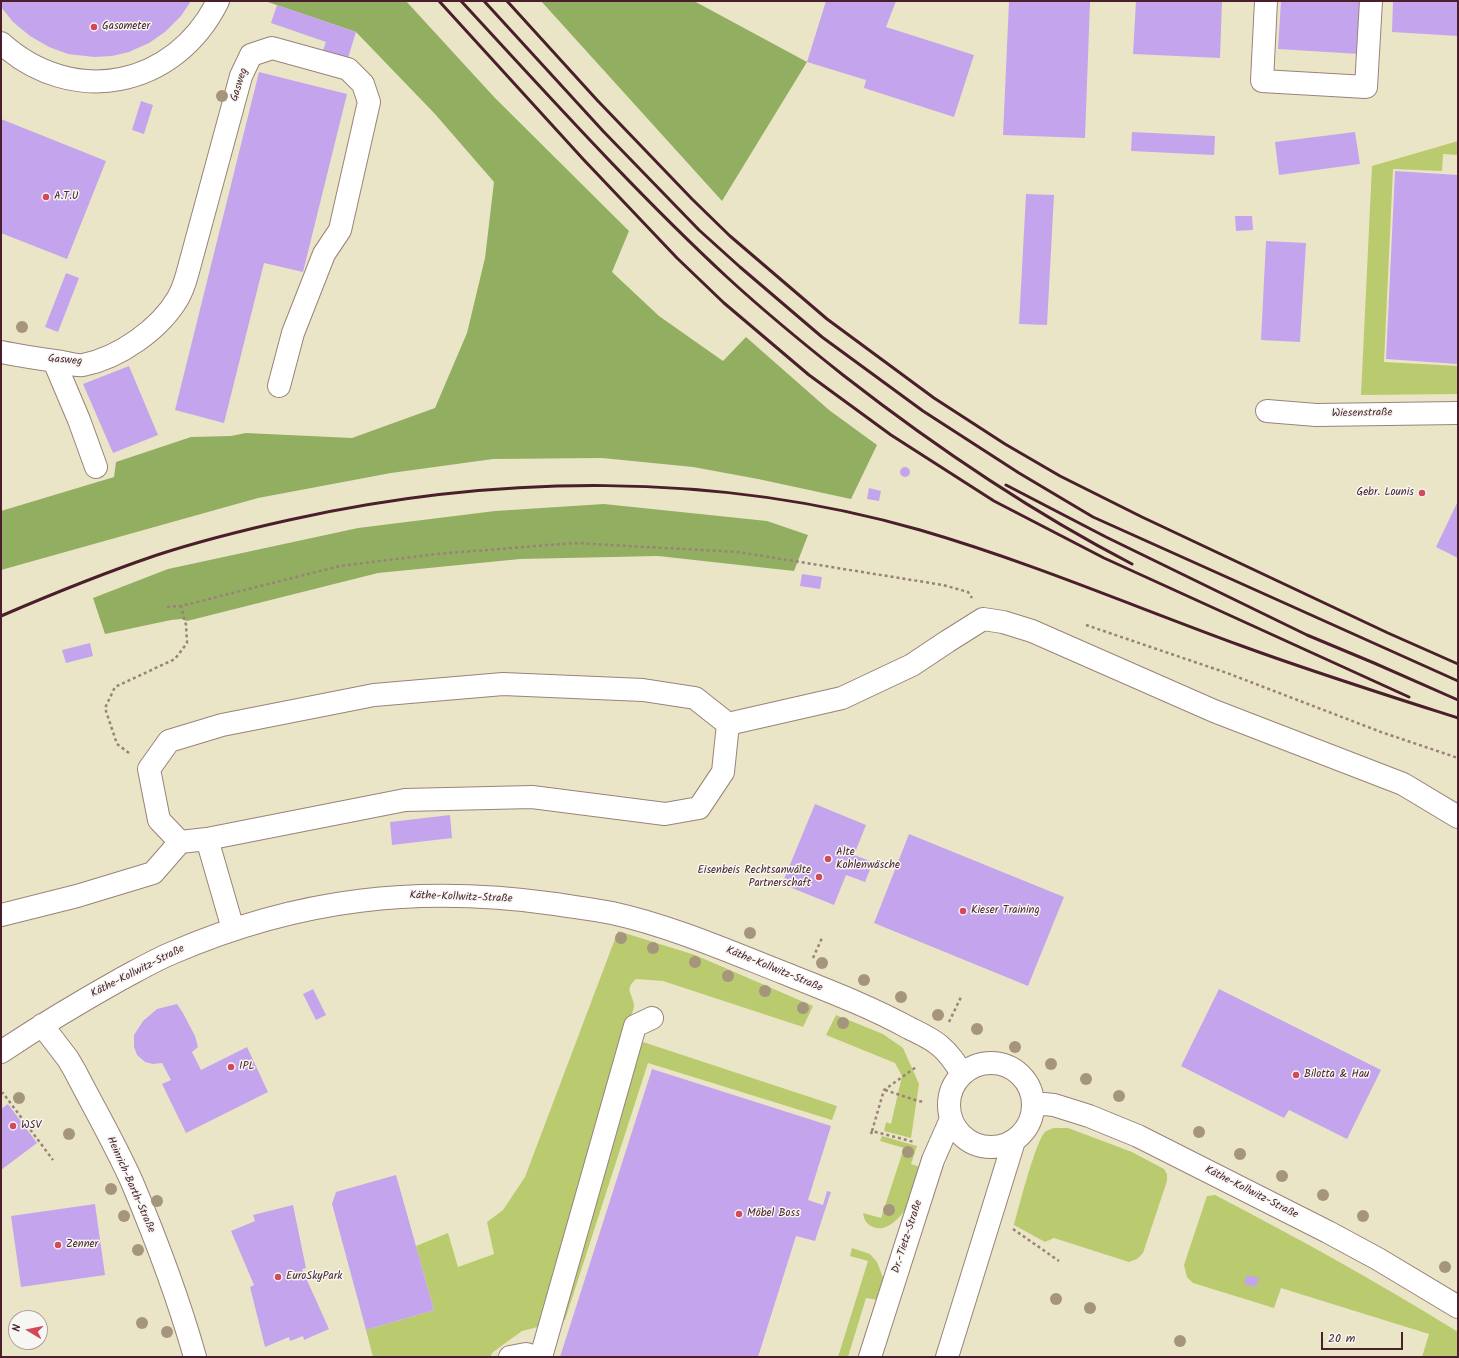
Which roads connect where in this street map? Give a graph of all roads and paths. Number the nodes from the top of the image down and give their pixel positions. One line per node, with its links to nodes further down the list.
1 (218, 1): 4 (street)
2 (1266, 1): 3 (street)
3 (1371, 1)
4 (1, 43)
5 (1, 352): 6 (street, Gasweg)
6 (54, 361): 7 (street, Gasweg); 10 (street)
7 (279, 386)
8 (1267, 411): 9 (street, Wiesenstraße)
9 (1458, 413)
10 (96, 467)
11 (968, 592): 12 (path); 13 (path); 15 (path)
12 (976, 593)
13 (180, 606): 14 (path); 19 (path)
14 (167, 607)
15 (983, 619): 17 (street); 20 (street)
16 (1080, 623): 18 (path)
17 (728, 724): 19 (street); 21 (street)
18 (1458, 758)
19 (149, 769): 22 (street)
20 (1458, 817)
21 (207, 839): 22 (street); 24 (street)
22 (180, 842): 23 (street)
23 (1, 915)
24 (233, 929): 30 (street, Käthe-Kollwitz-Straße); 33 (street, Käthe-Kollwitz-Straße)
25 (822, 938): 26 (path)
26 (813, 959)
27 (962, 995): 29 (path)
28 (652, 1018): 48 (street)
29 (948, 1024)
30 (42, 1025): 31 (street, Käthe-Kollwitz-Straße); 45 (street, Heinrich-Barth-Straße)
31 (1, 1052)
32 (916, 1067): 34 (path)
33 (962, 1074): 37 (street); 38 (street)
34 (884, 1090): 36 (path); 40 (path)
35 (1, 1094): 41 (path)
36 (925, 1102)
37 (1034, 1103): 39 (street); 44 (street, Käthe-Kollwitz-Straße)
38 (951, 1119): 39 (street); 49 (street, Dr.-Tietz-Straße)
39 (1014, 1141): 42 (street)
40 (920, 1144)
41 (53, 1160)
42 (992, 1215): 43 (path); 50 (street)
43 (1059, 1260)
44 (1458, 1307)
45 (195, 1357)
46 (510, 1357): 47 (street)
47 (535, 1357)
48 (541, 1357)
49 (870, 1357)
50 (947, 1357)

